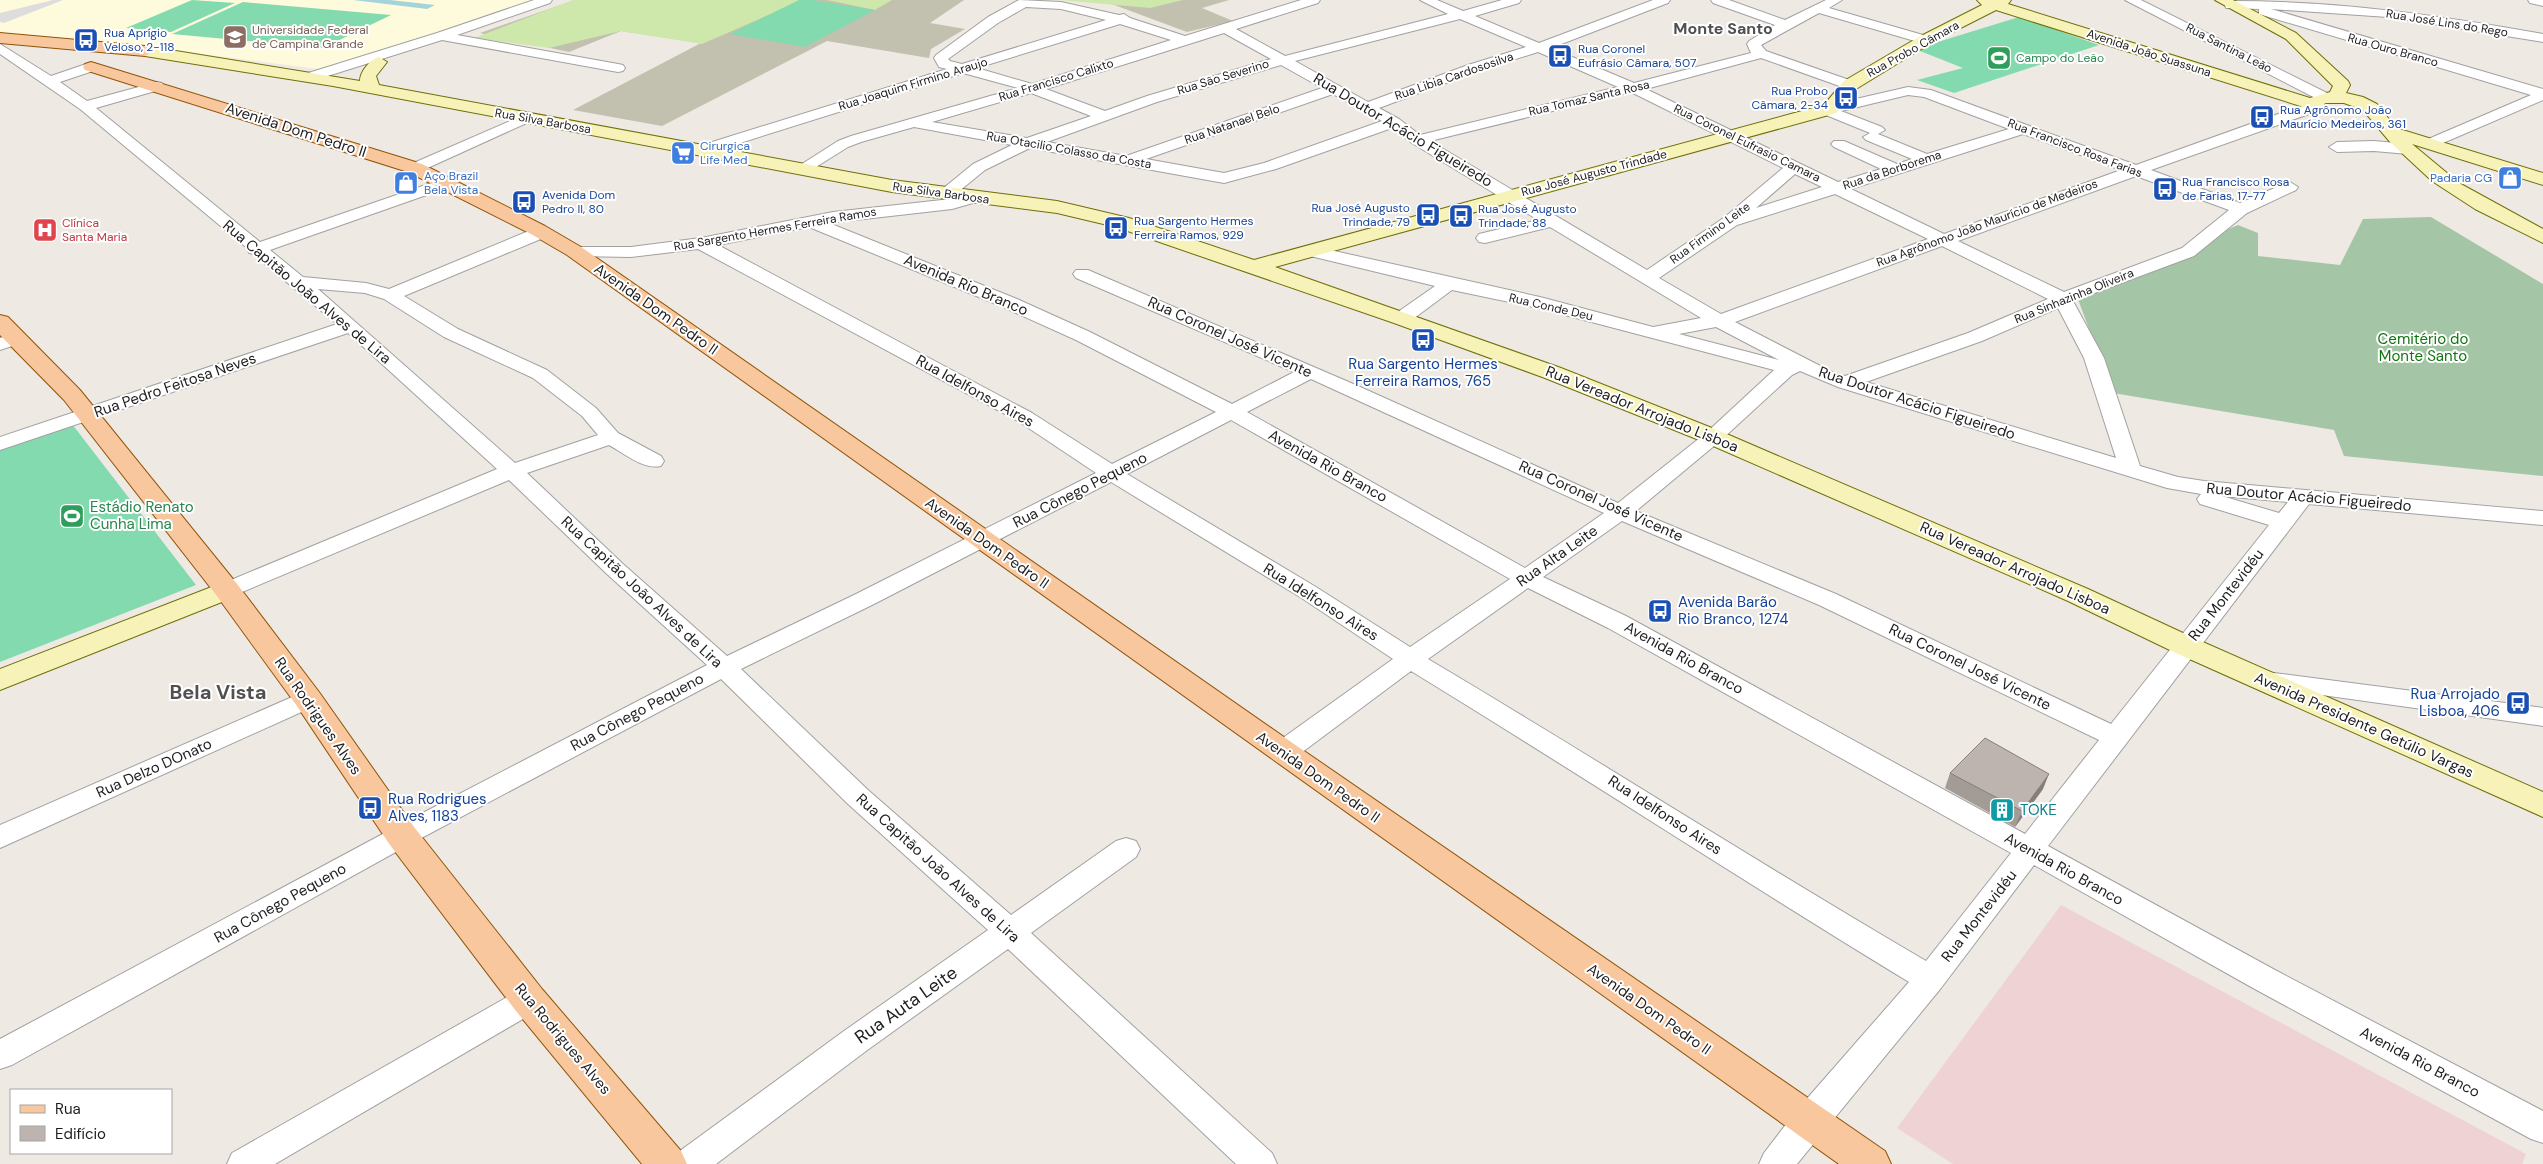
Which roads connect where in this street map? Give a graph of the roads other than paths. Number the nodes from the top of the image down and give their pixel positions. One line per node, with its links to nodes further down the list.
1 (546, 0): 19 (street)
2 (1038, 0): 16 (street); 32 (street)
3 (1314, 0): 18 (street, Rua Francisco Calixto)
4 (1426, 0): 15 (street, Rua Coronel Eufrasio Camara)
5 (1515, 0): 15 (street, Rua São Severino)
6 (1664, 0): 24 (street, Rua Libia Cardososilva)
7 (1717, 0): 17 (street)
8 (1836, 0): 14 (street, Rua Tomaz Santa Rosa)
9 (2131, 0): 45 (street, Rua Santina Leão)
10 (2534, 0): 12 (street)
11 (1994, 1): 22 (main road, Rua Probo Câmara); 45 (main road, Avenida João Suassuna)
12 (2543, 2)
13 (2232, 3): 21 (street, Rua José Lins do Rego); 43 (street, Rua Ouro Branco); 45 (main road)
14 (1818, 9): 17 (street, Rua Tomaz Santa Rosa); 22 (street)
15 (1460, 15): 24 (street, Rua Coronel Eufrasio Camara); 28 (street, Rua São Severino)
16 (1124, 18): 23 (street); 32 (street, Rua Joaquim Firmino Araujo)
17 (1786, 25): 25 (street, Rua Tomaz Santa Rosa)
18 (1225, 28): 23 (street, Rua Francisco Calixto); 28 (street, Rua Doutor Acácio Figueiredo)
19 (442, 36): 29 (street); 31 (street); 33 (street)
20 (0, 38): 27 (main road, Rua Silva Barbosa)
21 (2543, 38)
22 (1925, 40): 36 (main road, Rua Probo Câmara)
23 (1185, 41): 38 (street, Rua Francisco Calixto)
24 (1539, 47): 40 (street, Rua Coronel Eufrasio Camara); 46 (street, Rua Libia Cardososilva)
25 (1759, 47): 36 (street); 40 (street, Rua Tomaz Santa Rosa)
26 (0, 48): 34 (street, Rua Capitão João Alves de Lira)
27 (145, 51): 30 (main road); 33 (main road, Rua Silva Barbosa)
28 (1283, 60): 39 (street, Rua Doutor Acácio Figueiredo); 49 (street, Rua São Severino)
29 (379, 62): 35 (street); 41 (main road)
30 (91, 67): 34 (street); 37 (main road, Avenida Dom Pedro II)
31 (618, 68)
32 (962, 69): 38 (street); 62 (street, Rua Joaquim Firmino Araujo)
33 (310, 77): 35 (main road, Rua Silva Barbosa)
34 (50, 81): 44 (street, Rua Capitão João Alves de Lira)
35 (333, 81): 41 (main road, Rua Silva Barbosa)
36 (1850, 85): 47 (main road, Rua Probo Câmara)
37 (157, 86): 44 (street); 66 (main road, Avenida Dom Pedro II)
38 (1033, 88): 49 (street); 52 (street, Rua Francisco Calixto)
39 (1335, 88): 46 (street, Rua Doutor Acácio Figueiredo); 64 (street, Rua Natanael Belo)
40 (1633, 88): 55 (street, Rua Coronel Eufrasio Camara); 56 (street, Rua Tomaz Santa Rosa)
41 (374, 89): 50 (main road, Rua Silva Barbosa)
42 (1908, 91): 47 (street, Rua José Augusto Trindade); 53 (street, Rua Francisco Rosa Farias)
43 (2543, 95): 58 (street)
44 (85, 106): 88 (street, Rua Capitão João Alves de Lira)
45 (2331, 106): 48 (main road); 48 (main road); 54 (main road, Avenida João Suassuna); 69 (street, Rua Agrônomo João Maurício de Medeiros)
46 (1368, 107): 51 (street, Rua Doutor Acácio Figueiredo)
47 (1828, 110): 55 (main road, Rua José Augusto Trindade); 63 (street)
48 (2374, 114): 54 (main road)
49 (1105, 116): 57 (street, Rua São Severino)
50 (526, 118): 62 (main road, Rua Silva Barbosa); 66 (street)
51 (1394, 122): 56 (street, Rua Doutor Acácio Figueiredo); 70 (street, Rua Libia Cardososilva)
52 (914, 123): 57 (street, Rua Otacilio Colasso da Costa); 67 (street, Rua Francisco Calixto)
53 (2024, 129): 63 (street, Rua da Borborema); 69 (street, Rua Francisco Rosa Farias)
54 (2388, 131): 58 (main road, Avenida João Suassuna); 61 (main road)
55 (1732, 137): 65 (street, Rua Coronel Eufrasio Camara); 76 (main road, Rua José Augusto Trindade)
56 (1417, 140): 76 (street, Rua Doutor Acácio Figueiredo)
57 (1029, 143): 64 (street, Rua Otacilio Colasso da Costa); 75 (street, Rua São Severino)
58 (2431, 143): 71 (main road, Avenida João Suassuna)
59 (1839, 144): 68 (street)
60 (2337, 147): 61 (street)
61 (2408, 149): 84 (main road)
62 (702, 150): 67 (main road, Rua Silva Barbosa)
63 (1925, 159): 68 (street, Rua da Borborema)
64 (1129, 160): 70 (street, Rua Otacilio Colasso da Costa)
65 (1793, 167): 73 (street, Rua Coronel Eufrasio Camara); 81 (street, Rua Firmino Leite)
66 (415, 168): 72 (main road, Avenida Dom Pedro II)
67 (802, 168): 75 (main road, Rua Silva Barbosa)
68 (1895, 169): 73 (street, Rua da Borborema)
69 (2136, 170): 78 (street, Rua Francisco Rosa Farias); 86 (street, Rua Agrônomo João Maurício de Medeiros)
70 (1224, 178)
71 (2543, 179)
72 (446, 183): 83 (main road, Avenida Dom Pedro II); 88 (street)
73 (1839, 187): 81 (street, Rua da Borborema); 86 (street, Rua Coronel Eufrasio Camara)
74 (2290, 187): 78 (street, Rua Sinhazinha Oliveira)
75 (946, 194): 77 (main road, Rua Silva Barbosa)
76 (1512, 195): 80 (street, Rua Doutor Acácio Figueiredo); 90 (main road, Rua José Augusto Trindade)
77 (974, 198): 79 (main road, Rua Silva Barbosa); 82 (street, Rua Sargento Hermes Ferreira Ramos)
78 (2241, 210): 97 (street, Rua Sinhazinha Oliveira)
79 (1084, 211): 91 (main road, Rua Vereador Arrojado Lisboa)
80 (1554, 221): 85 (street); 93 (street, Rua Doutor Acácio Figueiredo)
81 (1731, 221): 93 (street, Rua Firmino Leite)
82 (809, 222): 87 (street, Rua Sargento Hermes Ferreira Ramos); 107 (street, Avenida Rio Branco)
83 (542, 232): 89 (main road, Avenida Dom Pedro II); 96 (street)
84 (2543, 237)
85 (1485, 238)
86 (1945, 239): 97 (street, Rua Coronel Eufrasio Camara); 99 (street, Rua Agrônomo João Maurício de Medeiros)
87 (701, 243): 89 (street, Rua Sargento Hermes Ferreira Ramos); 115 (street, Rua Idelfonso Aires)
88 (255, 249): 94 (street, Rua Capitão João Alves de Lira)
89 (574, 251): 121 (main road, Avenida Dom Pedro II)
90 (1312, 251): 91 (main road, Rua José Augusto Trindade); 95 (street, Rua Conde Deu)
91 (1253, 268): 98 (main road, Rua Vereador Arrojado Lisboa)
92 (1082, 274): 105 (street, Rua Coronel José Vicente)
93 (1647, 278): 99 (street, Rua Doutor Acácio Figueiredo)
94 (299, 282): 96 (street); 101 (street, Rua Capitão João Alves de Lira)
95 (1449, 284): 98 (street); 102 (street, Rua Conde Deu)
96 (390, 294): 109 (street)
97 (2063, 299): 106 (street, Rua Sinhazinha Oliveira); 113 (street)
98 (1402, 318): 110 (main road, Rua Vereador Arrojado Lisboa)
99 (1719, 321): 102 (street, Rua Agrônomo João Maurício de Medeiros); 106 (street, Rua Doutor Acácio Figueiredo)
100 (0, 322): 103 (main road, Rua Rodrigues Alves)
101 (351, 326): 108 (street, Rua Pedro Feitosa Neves); 114 (street, Rua Capitão João Alves de Lira)
102 (1655, 332): 104 (street, Rua Conde Deu)
103 (9, 341): 108 (main road, Rua Rodrigues Alves)
104 (1788, 368): 106 (street); 110 (street, Rua Alta Leite)
105 (1310, 372): 107 (street, Rua Cônego Pequeno); 118 (street, Rua Coronel José Vicente)
106 (1836, 380): 113 (street, Rua Doutor Acácio Figueiredo)
107 (1232, 412): 115 (street, Rua Cônego Pequeno); 122 (street, Avenida Rio Branco)
108 (88, 415): 111 (street, Rua Pedro Feitosa Neves); 123 (main road, Rua Rodrigues Alves)
109 (611, 437): 112 (street); 114 (street)
110 (1713, 437): 118 (street, Rua Alta Leite); 124 (main road, Rua Vereador Arrojado Lisboa)
111 (0, 444)
112 (653, 461)
113 (2131, 470): 116 (street, Rua Doutor Acácio Figueiredo)
114 (512, 471): 123 (street); 126 (street, Rua Capitão João Alves de Lira)
115 (1112, 474): 121 (street, Rua Cônego Pequeno); 125 (street, Rua Idelfonso Aires)
116 (2175, 483): 117 (street, Rua Doutor Acácio Figueiredo); 120 (street)
117 (2304, 496): 119 (street, Rua Doutor Acácio Figueiredo); 120 (street, Rua Montevidéu)
118 (1621, 512): 122 (street, Rua Alta Leite); 131 (street, Rua Coronel José Vicente)
119 (2543, 518)
120 (2283, 522): 124 (street, Rua Montevidéu)
121 (982, 539): 126 (street, Rua Cônego Pequeno); 132 (main road, Avenida Dom Pedro II)
122 (1526, 578): 125 (street, Rua Alta Leite); 137 (street, Avenida Rio Branco)
123 (227, 590): 127 (main road); 129 (main road, Rua Rodrigues Alves)
124 (2186, 646): 128 (main road, Avenida Presidente Getúlio Vargas); 131 (street, Rua Montevidéu)
125 (1410, 659): 132 (street, Rua Alta Leite); 139 (street, Rua Idelfonso Aires)
126 (724, 667): 134 (street, Rua Cônego Pequeno); 138 (street, Rua Capitão João Alves de Lira)
127 (0, 680)
128 (2262, 680): 130 (street); 133 (main road, Avenida Presidente Getúlio Vargas)
129 (308, 699): 134 (main road, Rua Rodrigues Alves); 135 (street, Rua Delzo DOnato)
130 (2543, 717)
131 (2115, 738): 137 (street, Rua Montevidéu)
132 (1283, 752): 142 (main road, Avenida Dom Pedro II)
133 (2543, 805)
134 (402, 836): 140 (main road, Rua Rodrigues Alves); 141 (street, Rua Cônego Pequeno)
135 (0, 837)
136 (1126, 849): 138 (street, Rua Auta Leite)
137 (2030, 850): 139 (street, Rua Montevidéu); 143 (street, Avenida Rio Branco)
138 (1010, 932): 146 (street, Rua Auta Leite); 147 (street, Rua Capitão João Alves de Lira)
139 (1930, 979): 142 (street, Rua Montevidéu)
140 (529, 1000): 144 (street); 145 (main road, Rua Rodrigues Alves)
141 (0, 1055)
142 (1809, 1121): 148 (street, Rua Montevidéu); 149 (main road, Avenida Dom Pedro II)
143 (2543, 1128)
144 (244, 1164)
145 (667, 1164)
146 (689, 1164)
147 (1260, 1164)
148 (1776, 1164)
149 (1871, 1164)

